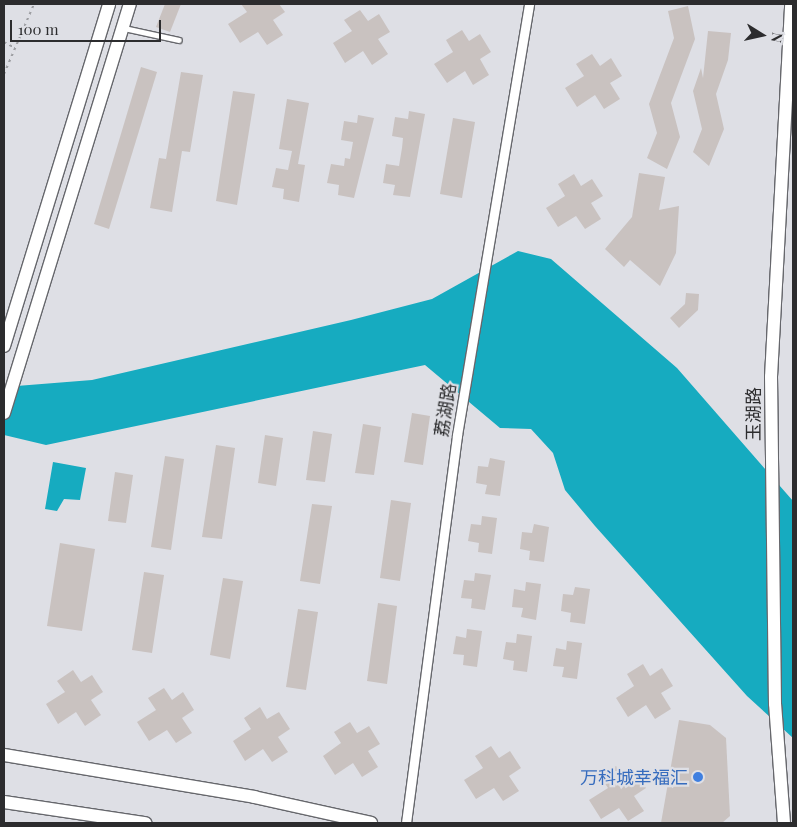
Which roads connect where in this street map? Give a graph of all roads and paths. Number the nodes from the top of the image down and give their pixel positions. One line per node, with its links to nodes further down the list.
1 (34, 4): 9 (path)
2 (109, 4): 11 (main road)
3 (130, 4): 6 (main road)
4 (529, 4): 18 (street, 荔湖路)
5 (791, 4): 15 (main road, 玉湖路)
6 (122, 28): 7 (lane); 12 (main road)
7 (179, 40)
8 (4, 42): 9 (path)
9 (15, 48): 10 (path)
10 (4, 74)
11 (4, 346)
12 (4, 413)
13 (4, 755): 17 (main road)
14 (4, 802): 16 (main road)
15 (783, 810): 19 (main road); 20 (main road, 玉湖路)
16 (145, 823)
17 (371, 823)
18 (406, 823)
19 (777, 823)
20 (784, 823)

